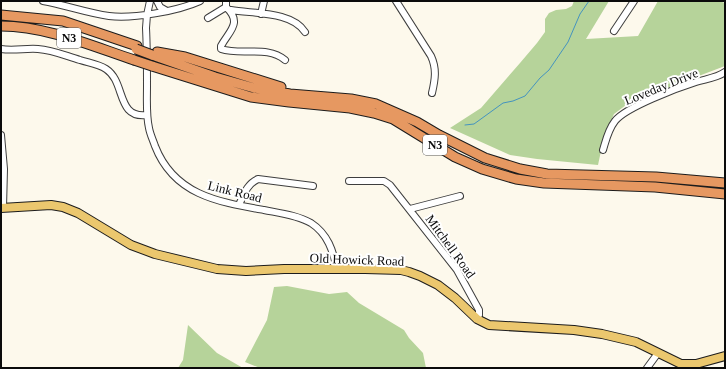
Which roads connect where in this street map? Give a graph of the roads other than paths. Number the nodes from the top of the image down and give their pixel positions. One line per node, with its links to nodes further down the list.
1 (43, 1): 10 (street)
2 (150, 1): 10 (street, Link Road)
3 (156, 1): 9 (street); 10 (street)
4 (200, 1): 9 (street)
5 (264, 1): 11 (street)
6 (396, 1): 20 (street)
7 (634, 1): 15 (street)
8 (227, 6): 11 (street); 13 (street); 18 (street)
9 (167, 11): 10 (street)
10 (148, 12): 21 (street, Link Road)
11 (261, 14): 16 (street)
12 (1, 15): 25 (highway, N3, bridge)
13 (208, 18)
14 (1, 26): 27 (highway, N3, bridge)
15 (614, 31)
16 (305, 32)
17 (1, 49): 21 (street)
18 (285, 60)
19 (724, 75): 23 (street, Loveday Drive)
20 (432, 93)
21 (147, 115): 29 (street, Link Road)
22 (1, 135): 30 (street)
23 (603, 150)
24 (349, 181): 31 (street, Mitchell Road)
25 (725, 184)
26 (313, 186): 29 (street)
27 (725, 194)
28 (460, 196): 31 (street, Mitchell Road)
29 (239, 205): 32 (street, Link Road)
30 (2, 208): 32 (main road, Old Howick Road)
31 (410, 209): 33 (street, Mitchell Road)
32 (337, 269): 33 (main road, Old Howick Road)
33 (478, 319): 34 (main road, Old Howick Road)
34 (658, 353): 35 (main road, Old Howick Road); 36 (street)
35 (725, 356)
36 (647, 368)

